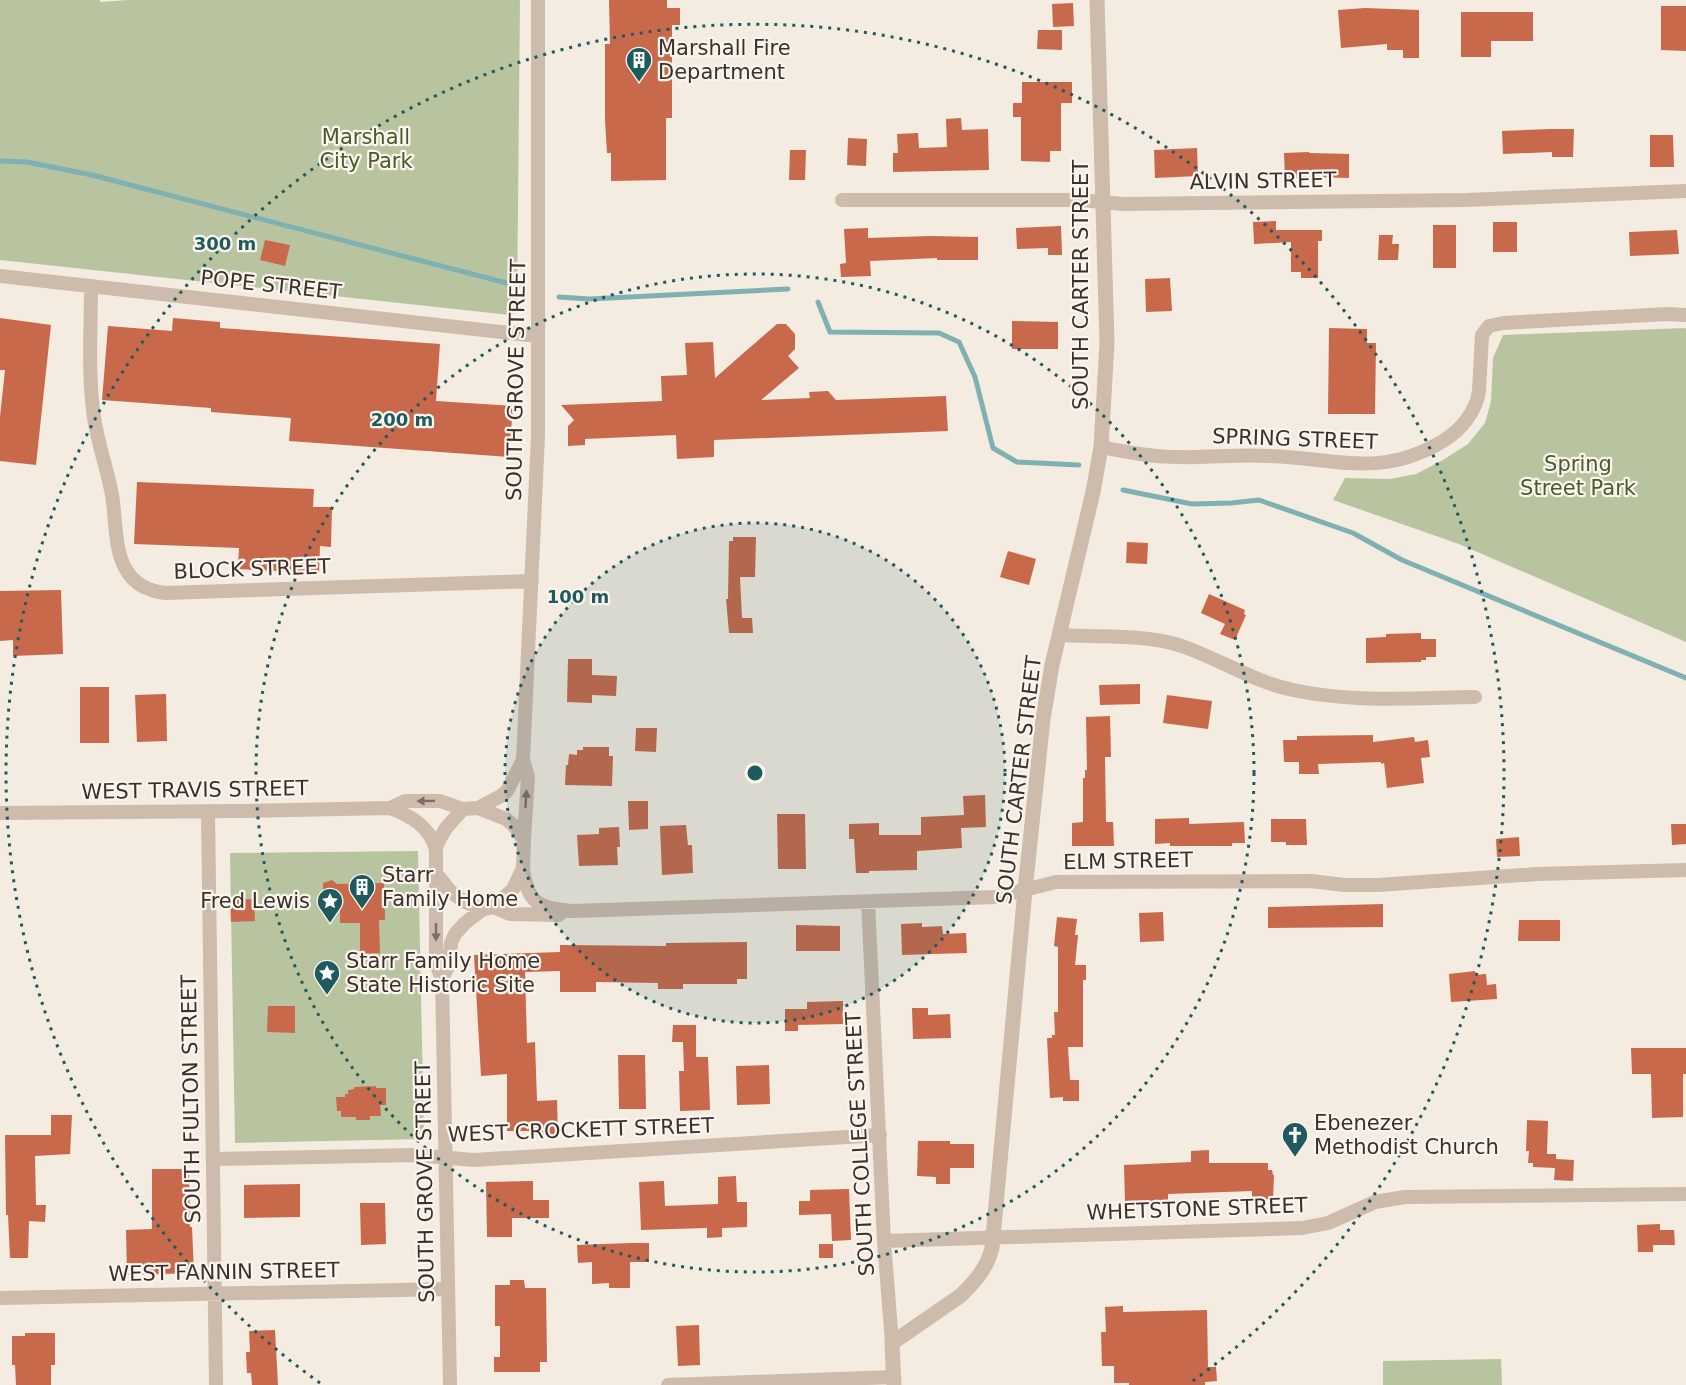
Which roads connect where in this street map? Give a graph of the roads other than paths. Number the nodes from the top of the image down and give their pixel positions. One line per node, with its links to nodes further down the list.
1 (538, 0): 9 (street, SOUTH GROVE STREET)
2 (1097, 0): 5 (street, SOUTH CARTER STREET)
3 (1686, 192): 5 (street, ALVIN STREET)
4 (842, 200): 5 (street, ALVIN STREET)
5 (1104, 202): 10 (street, SOUTH CARTER STREET)
6 (0, 276): 7 (street, POPE STREET)
7 (91, 286): 9 (street, POPE STREET); 11 (street, BLOCK STREET)
8 (1686, 315): 10 (street, SPRING STREET)
9 (537, 336): 11 (street, SOUTH GROVE STREET)
10 (1101, 447): 12 (street, SOUTH CARTER STREET)
11 (532, 581): 14 (street, SOUTH GROVE STREET)
12 (1059, 635): 13 (street); 24 (street, SOUTH CARTER STREET)
13 (1476, 697)
14 (523, 760): 16 (street, SOUTH GROVE STREET); 19 (street, SOUTH GROVE STREET, one-way to 14)
15 (390, 808): 16 (street, WEST TRAVIS STREET, one-way to 15); 17 (street, WEST TRAVIS STREET); 20 (street, WEST TRAVIS STREET)
16 (471, 808): 19 (street); 20 (street)
17 (208, 812): 18 (street, WEST TRAVIS STREET); 31 (street, SOUTH FULTON STREET)
18 (0, 813)
19 (524, 839): 21 (street)
20 (436, 849): 23 (street)
21 (523, 868): 26 (street); 27 (street, ELM STREET)
22 (1686, 870): 24 (street, ELM STREET)
23 (436, 873): 26 (street); 28 (street, SOUTH GROVE STREET, one-way to 28)
24 (1025, 890): 25 (street, ELM STREET); 33 (street, SOUTH CARTER STREET)
25 (868, 901): 27 (street, ELM STREET); 29 (street, SOUTH COLLEGE STREET)
26 (488, 908): 27 (street, ELM STREET); 28 (street, SOUTH GROVE STREET)
27 (572, 911)
28 (442, 979): 30 (street, SOUTH GROVE STREET)
29 (880, 1135): 30 (street, WEST CROCKETT STREET); 34 (street, SOUTH COLLEGE STREET)
30 (445, 1157): 31 (street, WEST CROCKETT STREET); 35 (street, SOUTH GROVE STREET)
31 (213, 1158): 36 (street, SOUTH FULTON STREET)
32 (1686, 1194): 33 (street, WHETSTONE STREET)
33 (994, 1237): 34 (street, WHETSTONE STREET); 38 (street, SOUTH CARTER STREET)
34 (884, 1241): 38 (street, SOUTH COLLEGE STREET)
35 (448, 1289): 36 (street, WEST FANNIN STREET); 41 (street, SOUTH GROVE STREET)
36 (215, 1294): 37 (street, WEST FANNIN STREET); 40 (street, SOUTH FULTON STREET)
37 (0, 1298)
38 (892, 1343): 39 (street, SOUTH COLLEGE STREET)
39 (894, 1381): 42 (street)
40 (216, 1385)
41 (450, 1385)
42 (668, 1385)

